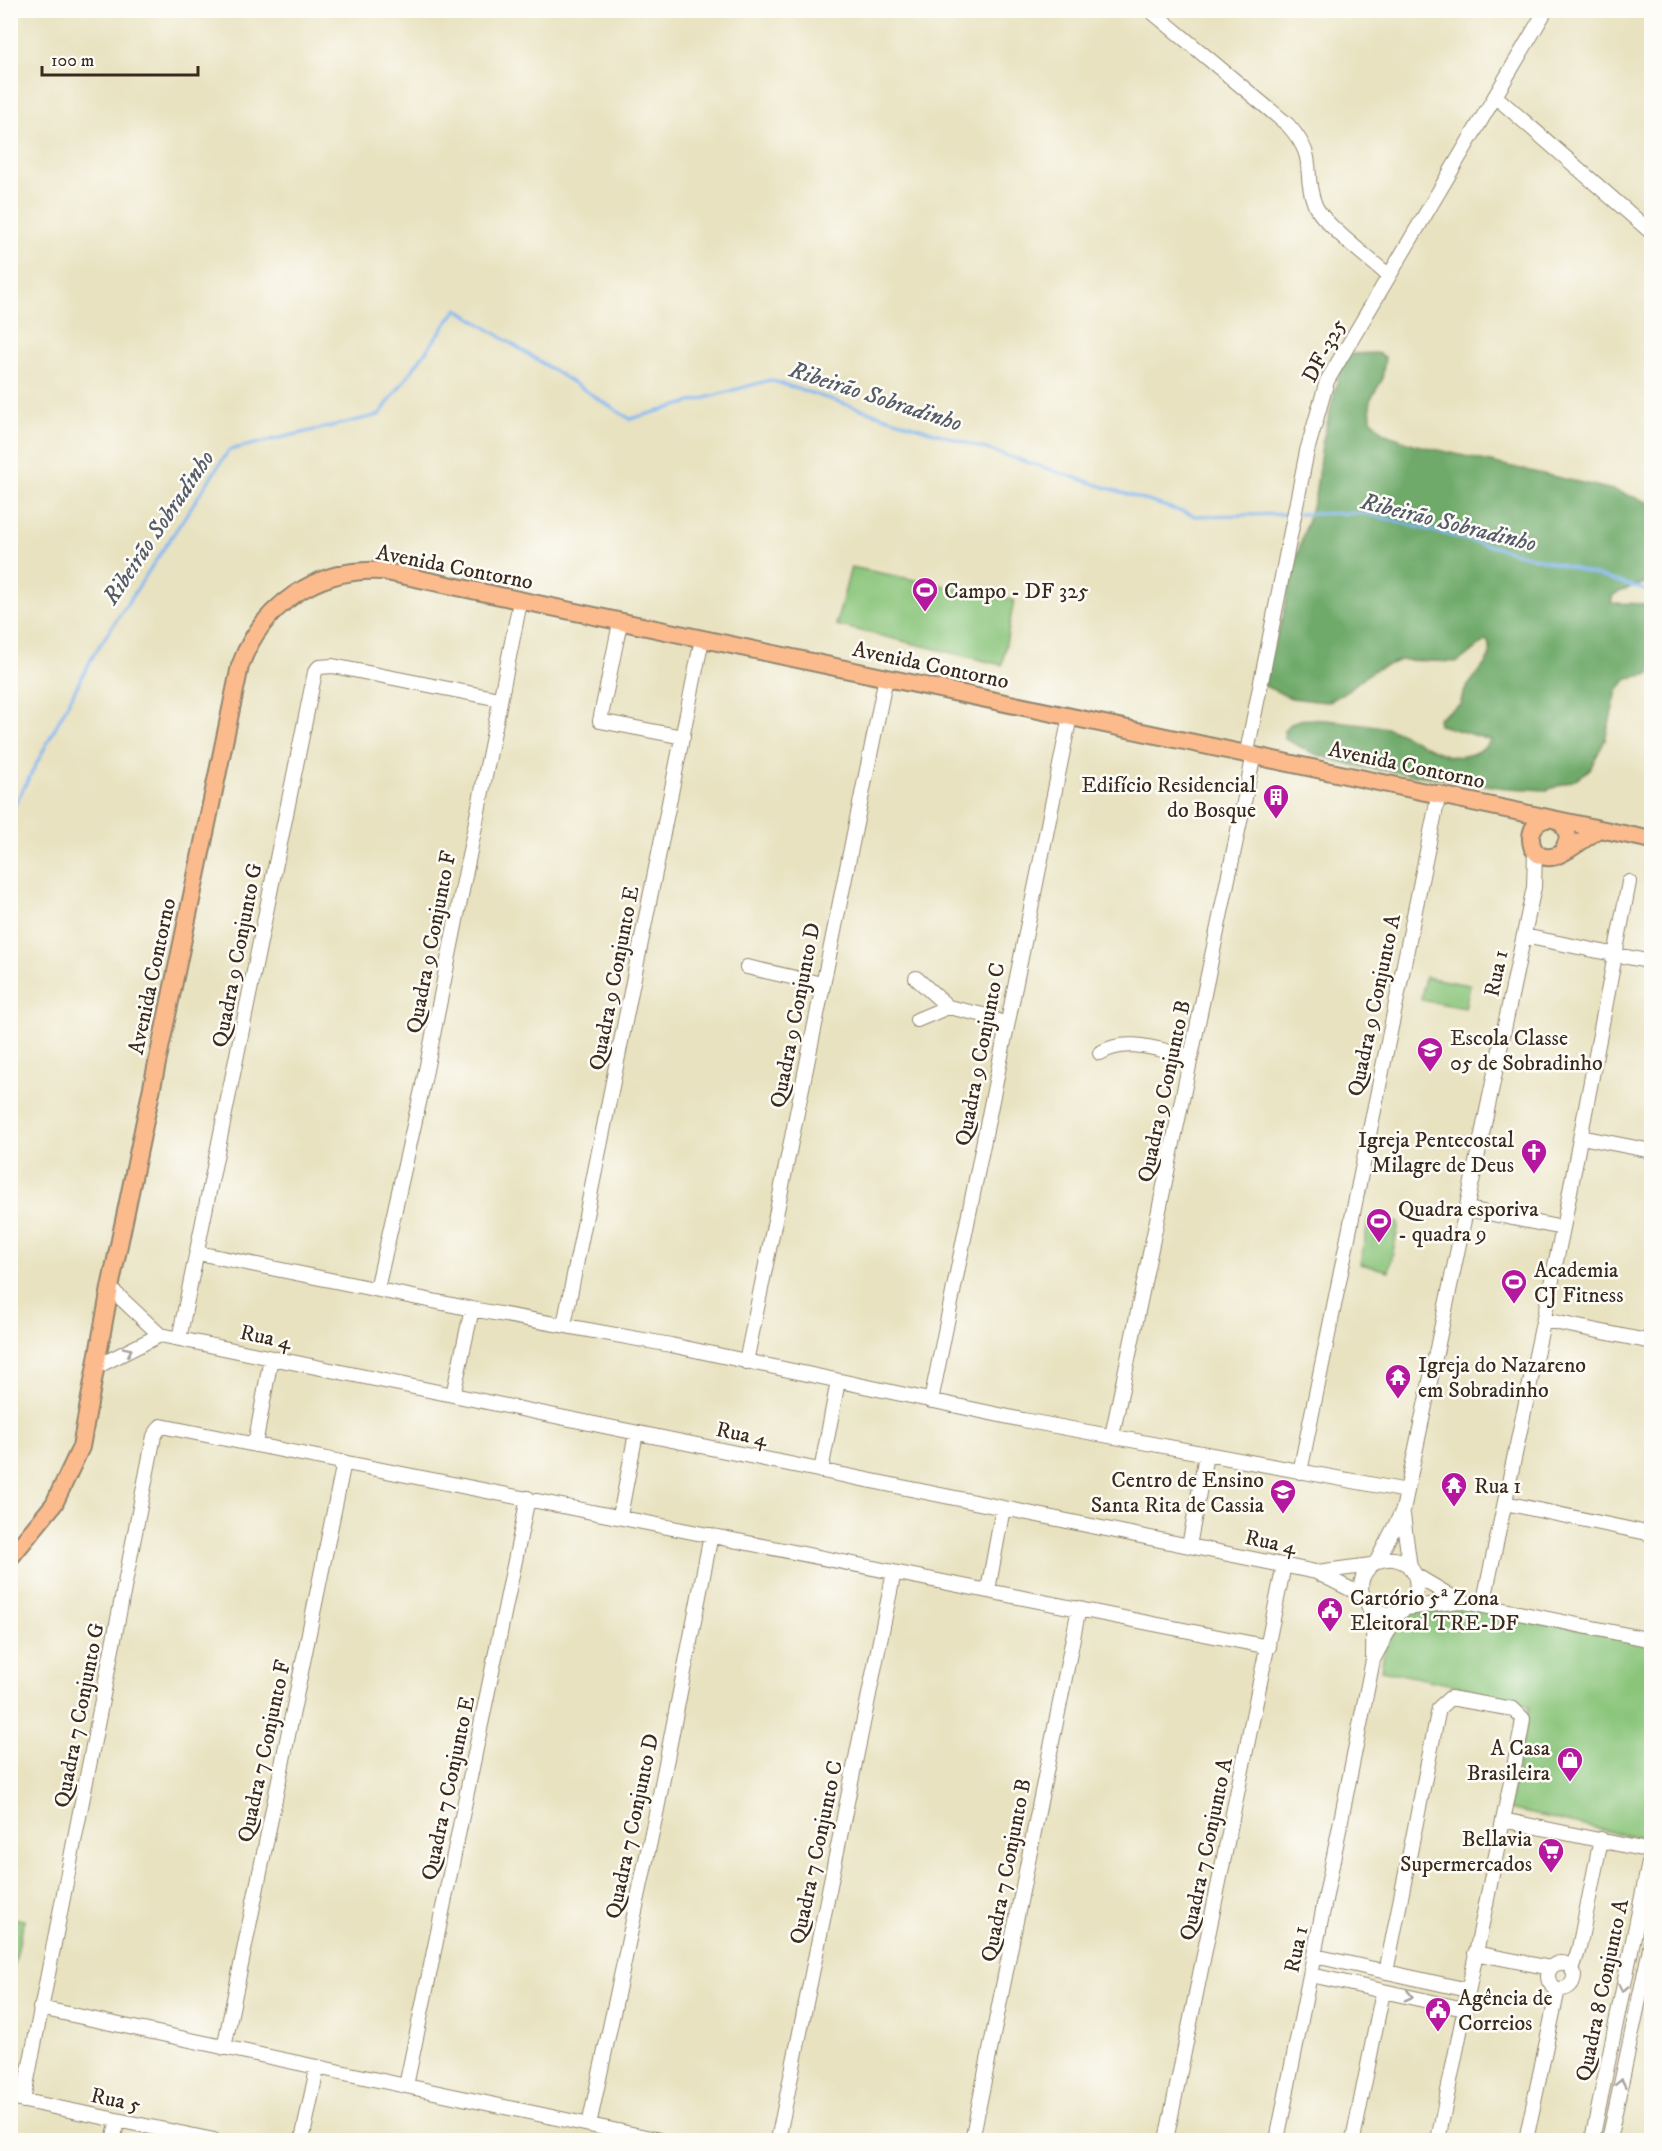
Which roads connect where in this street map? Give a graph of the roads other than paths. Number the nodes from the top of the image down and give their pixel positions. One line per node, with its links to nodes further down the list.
1 (1150, 10): 5 (street)
2 (1546, 10): 3 (street, DF-325)
3 (1495, 96): 4 (street); 5 (street, DF-325)
4 (1652, 233)
5 (1388, 275): 13 (street, DF-325)
6 (520, 602): 7 (main road, Avenida Contorno); 10 (street, Quadra 9 Conjunto F); 39 (main road, Avenida Contorno)
7 (620, 622): 8 (main road, Avenida Contorno); 12 (street)
8 (702, 639): 9 (main road, Avenida Contorno); 12 (street, Quadra 9 Conjunto E)
9 (886, 677): 11 (main road, Avenida Contorno); 28 (street, Quadra 9 Conjunto D)
10 (499, 699): 38 (street, Quadra 9 Conjunto G); 40 (street, Quadra 9 Conjunto F)
11 (1070, 716): 13 (main road, Avenida Contorno); 31 (street, Quadra 9 Conjunto C)
12 (683, 736): 43 (street, Quadra 9 Conjunto E)
13 (1250, 753): 14 (main road, Avenida Contorno); 33 (street, Quadra 9 Conjunto B)
14 (1439, 793): 15 (main road, Avenida Contorno); 59 (street, Quadra 9 Conjunto A)
15 (1504, 808): 16 (main road, Avenida Contorno); 19 (main road, Avenida Contorno)
16 (1554, 819): 17 (main road, Avenida Contorno); 19 (main road); 20 (main road)
17 (1599, 829): 18 (main road, Avenida Contorno); 20 (main road)
18 (1652, 840)
19 (1532, 844): 20 (main road); 22 (street, Rua 1)
20 (1560, 854): 22 (street, Rua 1)
21 (1629, 882): 24 (street)
22 (1534, 887): 23 (street, Rua 1)
23 (1524, 936): 24 (street); 36 (street, Rua 1)
24 (1616, 955): 25 (street); 34 (street)
25 (1652, 962)
26 (747, 968): 28 (street)
27 (916, 978): 29 (street)
28 (822, 984): 48 (street, Quadra 9 Conjunto D)
29 (948, 1007): 30 (street); 31 (street)
30 (918, 1020)
31 (1006, 1024): 52 (street, Quadra 9 Conjunto C)
32 (1100, 1053): 33 (street)
33 (1191, 1057): 54 (street, Quadra 9 Conjunto B)
34 (1581, 1137): 35 (street); 37 (street)
35 (1652, 1152)
36 (1468, 1209): 37 (street); 60 (street, Rua 1)
37 (1563, 1228): 42 (street)
38 (198, 1252): 40 (street); 45 (street, Quadra 9 Conjunto G)
39 (110, 1288): 44 (street); 49 (main road, Avenida Contorno)
40 (377, 1289): 41 (street)
41 (472, 1309): 43 (street); 51 (street)
42 (1544, 1320): 46 (street); 62 (street)
43 (564, 1325): 48 (street)
44 (160, 1335): 45 (street, Rua 4); 49 (street, one-way to 44)
45 (179, 1339): 47 (street, Rua 4)
46 (1652, 1342)
47 (271, 1358): 51 (street, Rua 4); 55 (street)
48 (746, 1362): 50 (street)
49 (96, 1367): 69 (main road, Avenida Contorno)
50 (838, 1381): 52 (street); 58 (street)
51 (453, 1395): 53 (street, Rua 4)
52 (931, 1401): 54 (street)
53 (636, 1433): 58 (street, Rua 4); 65 (street)
54 (1112, 1436): 56 (street)
55 (255, 1444): 57 (street); 104 (street, Quadra 7 Conjunto G)
56 (1206, 1455): 59 (street); 68 (street)
57 (344, 1462): 61 (street); 106 (street, Quadra 7 Conjunto F)
58 (821, 1470): 63 (street, Rua 4)
59 (1300, 1472): 60 (street)
60 (1407, 1491): 64 (street, Rua 1)
61 (528, 1498): 65 (street); 108 (street, Quadra 7 Conjunto E)
62 (1505, 1503): 66 (street); 78 (street)
63 (1003, 1508): 68 (street, Rua 4); 75 (street)
64 (1403, 1510): 70 (street); 74 (street)
65 (620, 1516): 67 (street)
66 (1652, 1534)
67 (711, 1535): 72 (street); 111 (street, Quadra 7 Conjunto D)
68 (1189, 1546): 71 (street, Rua 4)
69 (10, 1558)
70 (1374, 1563): 73 (street); 74 (street); 76 (street)
71 (1284, 1565): 73 (street, Rua 4); 82 (street, Quadra 7 Conjunto A)
72 (894, 1572): 75 (street); 116 (street, Quadra 7 Conjunto C)
73 (1316, 1572): 76 (street)
74 (1412, 1572): 77 (street); 80 (street)
75 (988, 1590): 79 (street)
76 (1365, 1600): 80 (street); 83 (street)
77 (1459, 1601): 78 (street); 80 (street)
78 (1483, 1605): 81 (street)
79 (1079, 1608): 82 (street); 117 (street, Quadra 7 Conjunto B)
80 (1403, 1610): 83 (street)
81 (1652, 1640)
82 (1269, 1647): 118 (street, Quadra 7 Conjunto A)
83 (1373, 1660): 90 (street, Rua 1)
84 (1503, 1820): 85 (street); 89 (street); 96 (street)
85 (1601, 1839): 86 (street); 95 (street)
86 (1651, 1849): 87 (street, Quadra 8 Conjunto A)
87 (1633, 1938): 88 (street); 91 (street, Quadra 8 Conjunto A)
88 (1651, 1940): 92 (street, Quadra 8 Conjunto A)
89 (1475, 1953): 94 (street); 102 (street)
90 (1315, 1956): 93 (street); 97 (street, Rua 1)
91 (1629, 1959): 92 (street); 123 (street, Quadra 8 Conjunto A, one-way to 123)
92 (1647, 1961): 124 (street, Quadra 8 Conjunto A, one-way to 92)
93 (1353, 1965): 96 (street); 98 (street)
94 (1551, 1968): 95 (street); 100 (street)
95 (1572, 1970): 100 (street)
96 (1386, 1972): 99 (street)
97 (1311, 1975): 98 (street); 119 (street, Rua 1)
98 (1349, 1983): 101 (street)
99 (1444, 1985): 102 (street); 103 (street)
100 (1558, 1989): 122 (street)
101 (1383, 1990): 103 (street, one-way to 103); 120 (street)
102 (1468, 1990): 105 (street)
103 (1439, 2003): 105 (street)
104 (40, 2008): 106 (street); 109 (street, Quadra 7 Conjunto G)
105 (1464, 2009): 121 (street)
106 (224, 2048): 107 (street)
107 (317, 2068): 108 (street); 114 (street)
108 (406, 2086): 111 (street)
109 (17, 2100): 110 (street, Rua 5)
110 (118, 2121): 112 (street); 113 (street, Rua 5)
111 (589, 2125): 115 (street)
112 (113, 2140)
113 (214, 2140)
114 (302, 2140)
115 (660, 2140)
116 (778, 2140)
117 (972, 2140)
118 (1166, 2140)
119 (1277, 2140)
120 (1353, 2140)
121 (1438, 2140)
122 (1526, 2140)
123 (1592, 2140)
124 (1609, 2140)

